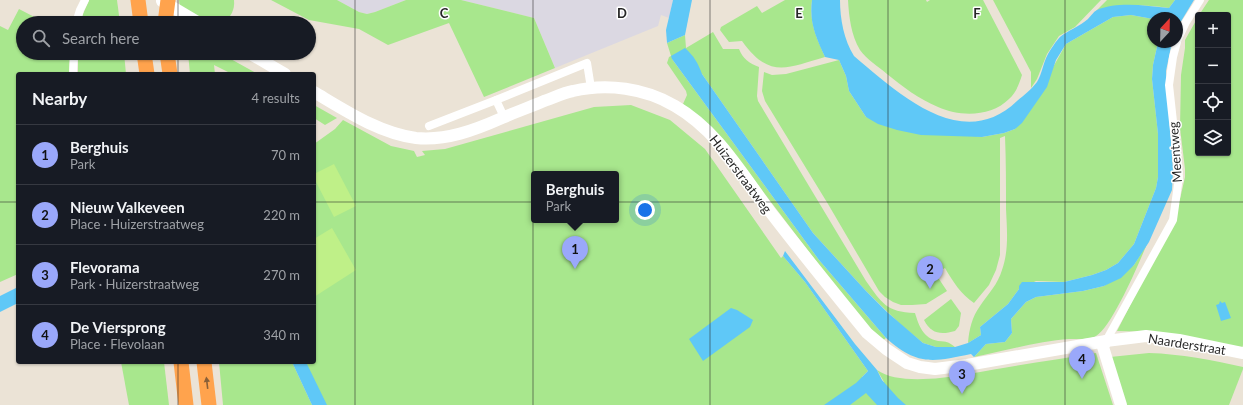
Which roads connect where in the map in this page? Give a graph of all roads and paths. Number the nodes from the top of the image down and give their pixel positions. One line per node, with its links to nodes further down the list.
1 (85, 0): 6 (street)
2 (137, 0): 7 (highway)
3 (161, 0): 8 (highway); 10 (street)
4 (168, 0): 9 (highway)
5 (1200, 0): 11 (street, Meentweg)
6 (78, 16)
7 (139, 16)
8 (163, 16)
9 (165, 16)
10 (187, 16)
11 (1183, 29)
12 (1175, 48): 26 (street, Meentweg)
13 (74, 60): 17 (street)
14 (145, 60): 18 (highway)
15 (168, 60): 19 (highway)
16 (261, 60): 20 (street)
17 (74, 72)
18 (147, 72)
19 (170, 72)
20 (281, 72)
21 (591, 88): 23 (street); 24 (street, Huizerstraatweg); 26 (street, Huizerstraatweg)
22 (316, 93): 24 (street, Huizerstraatweg)
23 (496, 100): 24 (street); 25 (street)
24 (504, 117)
25 (429, 126)
26 (1106, 341): 27 (street, Naarderstraat); 32 (street)
27 (1243, 353)
28 (181, 364): 30 (highway)
29 (204, 364): 31 (highway, one-way to 29)
30 (186, 405)
31 (209, 405)
32 (1121, 405)

